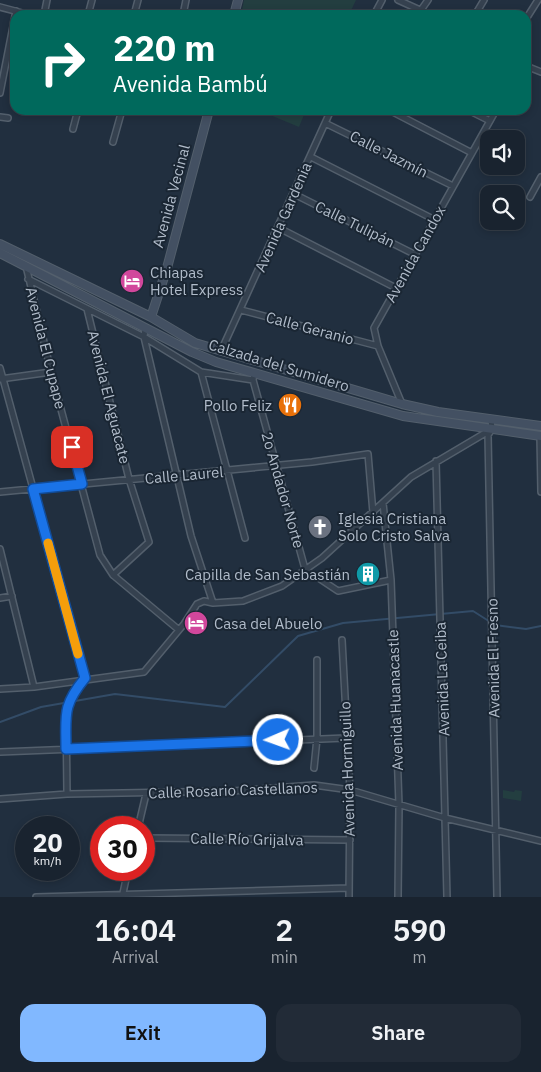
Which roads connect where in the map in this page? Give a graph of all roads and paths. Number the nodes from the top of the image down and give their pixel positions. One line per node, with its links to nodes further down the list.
1 (398, 0): 4 (street)
2 (428, 0): 4 (street)
3 (538, 1): 5 (street)
4 (421, 10)
5 (531, 12)
6 (10, 42): 7 (street)
7 (0, 93)
8 (77, 115): 19 (street)
9 (121, 115): 20 (street)
10 (208, 115): 39 (main road, Avenida Vecinal)
11 (328, 115): 18 (street, Avenida Gardenia)
12 (399, 115): 21 (street)
13 (478, 115): 17 (street)
14 (493, 115): 17 (street, Avenida Candox)
15 (0, 117): 16 (street)
16 (8, 118)
17 (490, 121): 21 (street, Avenida Candox)
18 (325, 122): 22 (street, Avenida Gardenia); 24 (street, Calle Jazmín)
19 (73, 129)
20 (113, 142)
21 (472, 153): 24 (street, Avenida Candox)
22 (311, 157): 25 (street, Avenida Gardenia); 27 (street)
23 (541, 177): 26 (street)
24 (453, 186): 27 (street, Avenida Candox)
25 (294, 194): 28 (street, Avenida Gardenia); 32 (street, Calle Tulipán)
26 (530, 197)
27 (435, 220): 32 (street, Avenida Candox)
28 (279, 228): 36 (street); 38 (street, Avenida Gardenia)
29 (0, 244): 30 (main road)
30 (16, 251): 33 (main road); 39 (main road)
31 (0, 254): 33 (main road, Calzada del Sumidero)
32 (416, 255): 36 (street, Avenida Candox)
33 (12, 259): 34 (main road, Calzada del Sumidero)
34 (26, 266): 35 (street, Avenida El Cupape); 40 (main road, Calzada del Sumidero)
35 (28, 279): 37 (street); 45 (street, Avenida El Cupape)
36 (396, 288): 42 (street, Avenida Candox)
37 (87, 309): 41 (street); 60 (street, Avenida El Aguacate)
38 (241, 310): 42 (street, Calle Geranio); 43 (street, Avenida Gardenia)
39 (151, 317): 43 (main road)
40 (145, 328): 41 (street); 47 (main road, Calzada del Sumidero)
41 (144, 337): 46 (street); 59 (street)
42 (378, 346): 51 (street, Avenida Candox)
43 (222, 351): 49 (main road)
44 (0, 368): 48 (street)
45 (51, 372): 48 (street); 61 (street, Avenida El Cupape)
46 (201, 372): 47 (street); 58 (street)
47 (253, 376): 50 (main road, Calzada del Sumidero); 57 (street, 2o Andador Norte)
48 (1, 379): 62 (street)
49 (324, 381): 50 (main road); 51 (main road)
50 (319, 392): 54 (main road, Calzada del Sumidero)
51 (402, 404): 52 (main road)
52 (491, 419): 53 (main road); 54 (street, Avenida El Fresno)
53 (541, 426)
54 (492, 429): 55 (main road, Calzada del Sumidero); 56 (street); 93 (street, Avenida El Fresno)
55 (541, 436): 64 (street)
56 (436, 462): 65 (street); 92 (street, Avenida La Ceiba)
57 (275, 466): 58 (street, Calle Laurel); 66 (street, Calle Laurel); 69 (street, 2o Andador Norte)
58 (226, 471): 59 (street, Calle Laurel); 67 (street)
59 (177, 474): 60 (street, Calle Laurel); 74 (street)
60 (129, 480): 61 (street, Calle Laurel); 70 (street, Avenida El Aguacate)
61 (82, 484): 62 (street, Calle Laurel); 70 (street, Avenida El Cupape)
62 (33, 489): 63 (street, Calle Laurel); 78 (street)
63 (0, 492)
64 (541, 492)
65 (383, 502): 66 (street); 71 (street, Avenida Huanacastle)
66 (373, 513): 69 (street)
67 (245, 538)
68 (0, 549): 72 (street)
69 (306, 569): 71 (street, 2o Andador Norte); 74 (street)
70 (113, 575): 75 (street, Avenida El Cupape)
71 (391, 580): 90 (street, Avenida Huanacastle)
72 (12, 596): 73 (street); 79 (street)
73 (0, 598)
74 (213, 603): 75 (street)
75 (179, 630): 78 (street)
76 (342, 640): 82 (street, Avenida Hormiguillo)
77 (317, 660): 81 (street)
78 (85, 678): 79 (street); 83 (street)
79 (34, 687): 80 (street)
80 (0, 689)
81 (317, 738): 82 (street); 83 (street); 85 (street)
82 (346, 738): 86 (street, Avenida Hormiguillo)
83 (66, 749): 84 (street); 87 (street)
84 (0, 752)
85 (314, 768)
86 (350, 790): 88 (street, Calle Rosario Castellanos); 90 (street, Calle Rosario Castellanos); 95 (street, Avenida Hormiguillo)
87 (67, 794): 88 (street, Calle Rosario Castellanos); 89 (street, Calle Rosario Castellanos)
88 (146, 794): 91 (street)
89 (0, 799)
90 (399, 805): 92 (street, Calle Rosario Castellanos); 104 (street, Avenida Huanacastle)
91 (141, 816)
92 (445, 818): 93 (street, Calle Rosario Castellanos); 105 (street, Avenida La Ceiba)
93 (498, 831): 96 (street, Calle Rosario Castellanos); 106 (street, Avenida El Fresno)
94 (155, 838): 95 (street, Calle Río Grijalva)
95 (350, 840): 98 (street, Avenida Hormiguillo)
96 (541, 841)
97 (126, 881): 99 (street)
98 (349, 888): 101 (street); 103 (street, Avenida Hormiguillo)
99 (123, 893): 100 (street); 101 (street)
100 (75, 896): 102 (street)
101 (184, 896)
102 (36, 897)
103 (349, 897)
104 (398, 897)
105 (447, 897)
106 (497, 897)

